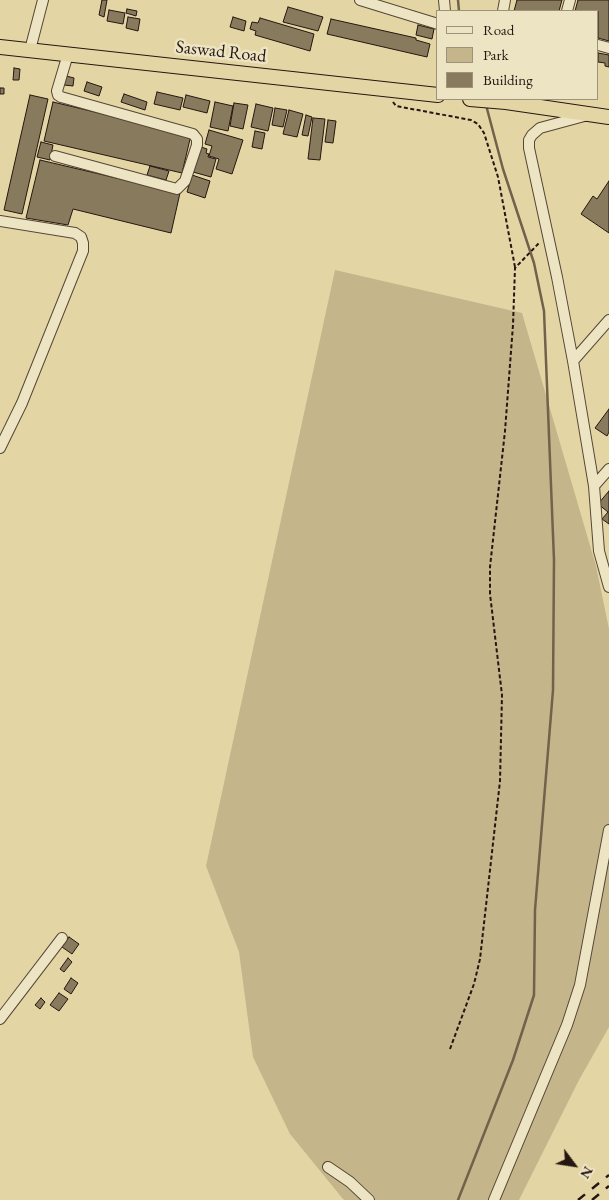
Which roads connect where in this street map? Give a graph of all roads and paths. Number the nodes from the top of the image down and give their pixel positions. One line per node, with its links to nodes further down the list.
1 (43, 0): 5 (street)
2 (360, 0): 3 (street)
3 (436, 23)
4 (0, 47): 5 (highway, Saswad Road)
5 (30, 50): 6 (highway, Saswad Road)
6 (68, 54): 7 (highway, Saswad Road); 12 (street)
7 (382, 89): 8 (highway, Saswad Road); 15 (path)
8 (436, 96)
9 (482, 100): 10 (highway)
10 (590, 115): 11 (highway); 17 (street)
11 (609, 117)
12 (55, 156)
13 (0, 221): 18 (street)
14 (538, 244): 15 (path)
15 (515, 268): 25 (path)
16 (609, 320): 17 (street)
17 (573, 360): 20 (street)
18 (0, 448)
19 (609, 469): 20 (street)
20 (594, 486): 21 (street)
21 (609, 587)
22 (609, 830): 28 (street)
23 (62, 938): 24 (street)
24 (0, 1018)
25 (450, 1049)
26 (328, 1167): 27 (street)
27 (369, 1200)
28 (494, 1200)

